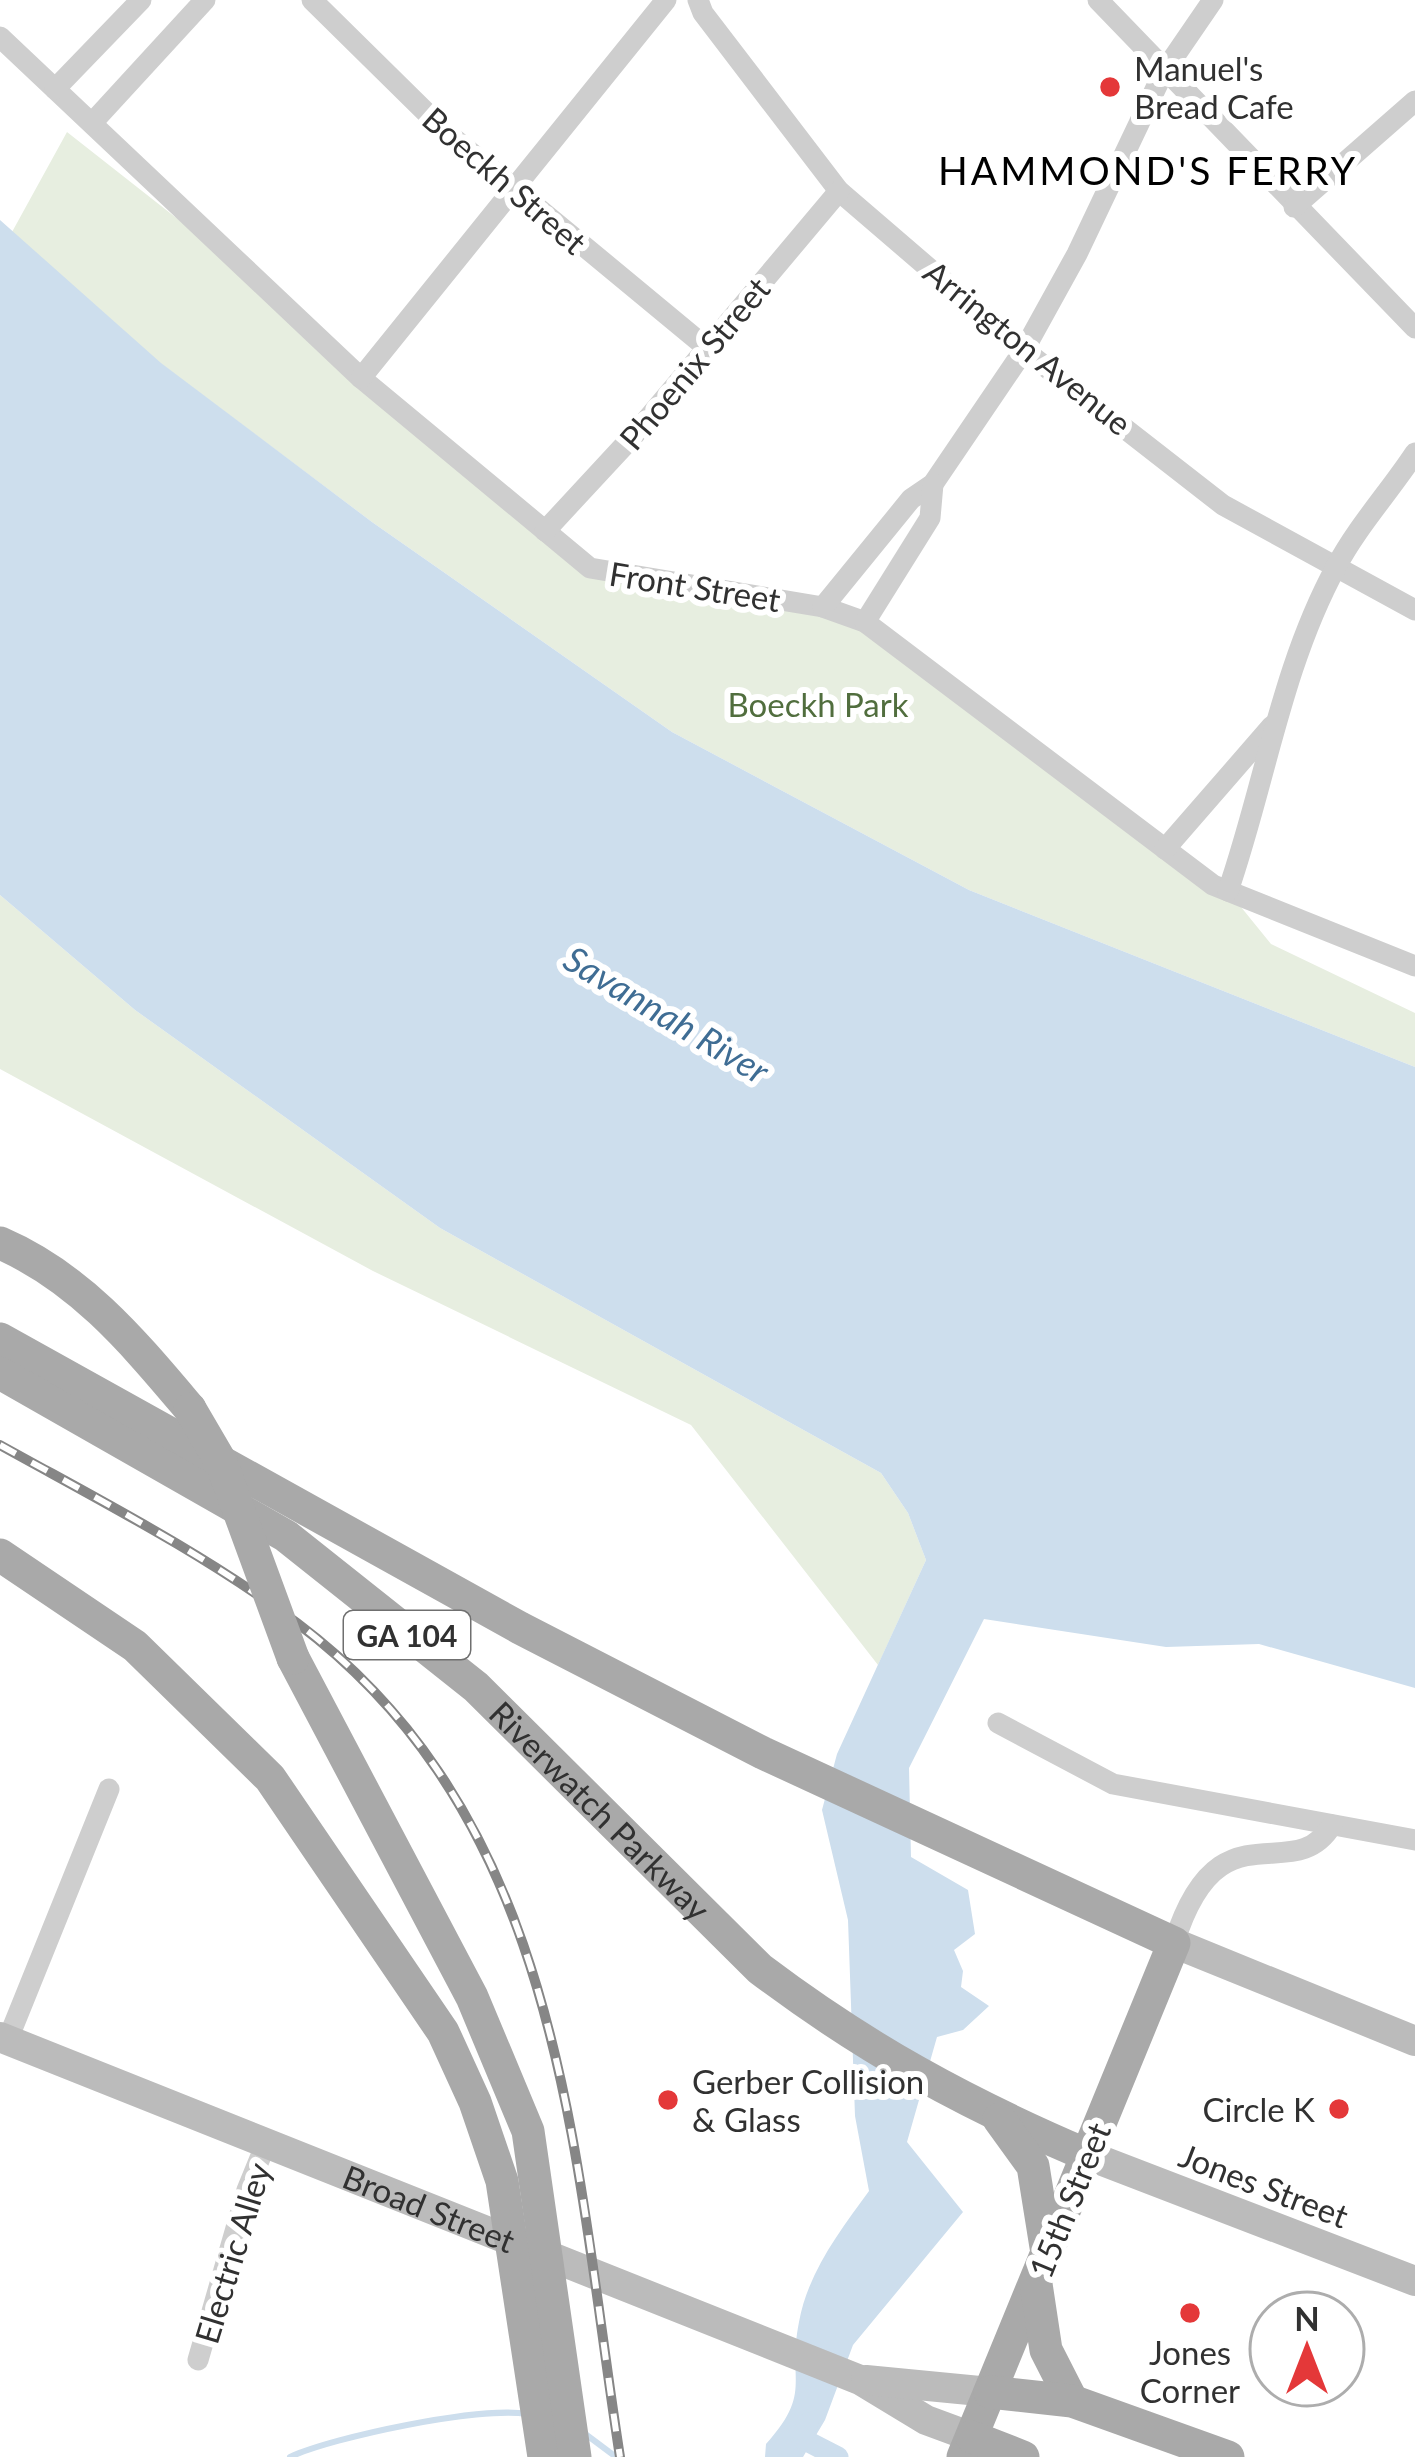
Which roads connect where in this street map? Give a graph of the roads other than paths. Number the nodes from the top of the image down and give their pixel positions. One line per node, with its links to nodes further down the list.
1 (141, 0): 10 (street)
2 (205, 0): 12 (street)
3 (313, 0): 13 (street, Boeckh Street)
4 (1098, 0): 9 (street)
5 (1214, 0): 9 (street)
6 (660, 2): 7 (street, Arrington Avenue); 13 (street)
7 (700, 7): 14 (street, Arrington Avenue)
8 (0, 37): 10 (street, Front Street)
9 (1163, 73): 15 (street); 18 (street)
10 (56, 88): 12 (street, Front Street)
11 (1415, 101): 15 (street)
12 (92, 123): 19 (street, Front Street)
13 (514, 188): 17 (street, Boeckh Street); 19 (street)
14 (839, 191): 17 (street, Phoenix Street); 18 (street, Arrington Avenue)
15 (1294, 207): 16 (street)
16 (1415, 328)
17 (707, 348): 22 (street, Phoenix Street)
18 (1024, 350): 21 (street); 23 (street, Arrington Avenue)
19 (361, 378): 22 (street, Front Street)
20 (1415, 454): 23 (street)
21 (933, 484): 24 (street); 26 (street)
22 (545, 531): 24 (street, Front Street)
23 (1336, 567): 25 (street, Arrington Avenue); 27 (street)
24 (823, 607): 26 (street, Front Street)
25 (1415, 610)
26 (865, 622): 28 (street, Front Street)
27 (1272, 726): 28 (street); 29 (street)
28 (1165, 849): 29 (street, Front Street)
29 (1228, 891): 30 (street, Front Street)
30 (1415, 966)
31 (0, 1244): 46 (main road, bridge)
32 (0, 1339): 39 (main road, GA 104)
33 (0, 1373): 42 (main road, Riverwatch Parkway / GA 104)
34 (0, 1555): 45 (main road)
35 (998, 1723): 37 (street)
36 (109, 1789): 40 (street)
37 (1332, 1825): 38 (street); 39 (street)
38 (1415, 1840)
39 (1174, 1943): 41 (main road, GA 104); 44 (main road, 15th Street)
40 (4, 2038): 43 (main road, Broad Street)
41 (1415, 2041)
42 (991, 2115): 44 (main road, Riverwatch Parkway / GA 104); 47 (main road)
43 (265, 2146): 45 (main road, Broad Street); 49 (street, Electric Alley)
44 (1088, 2155): 47 (main road, 15th Street); 48 (main road, Jones Street / GA 104)
45 (510, 2242): 46 (main road, Broad Street); 54 (main road)
46 (550, 2259): 50 (main road, Broad Street); 55 (main road)
47 (1041, 2268): 51 (main road, 15th Street); 52 (main road)
48 (1415, 2281)
49 (198, 2360)
50 (860, 2380): 51 (main road, Broad Street); 53 (main road, Broad Street)
51 (990, 2392): 52 (main road, Broad Street); 53 (main road, 15th Street)
52 (1072, 2401): 57 (main road, Broad Street)
53 (967, 2447): 56 (main road, Broad Street)
54 (544, 2457)
55 (575, 2457)
56 (1023, 2457)
57 (1228, 2457)

